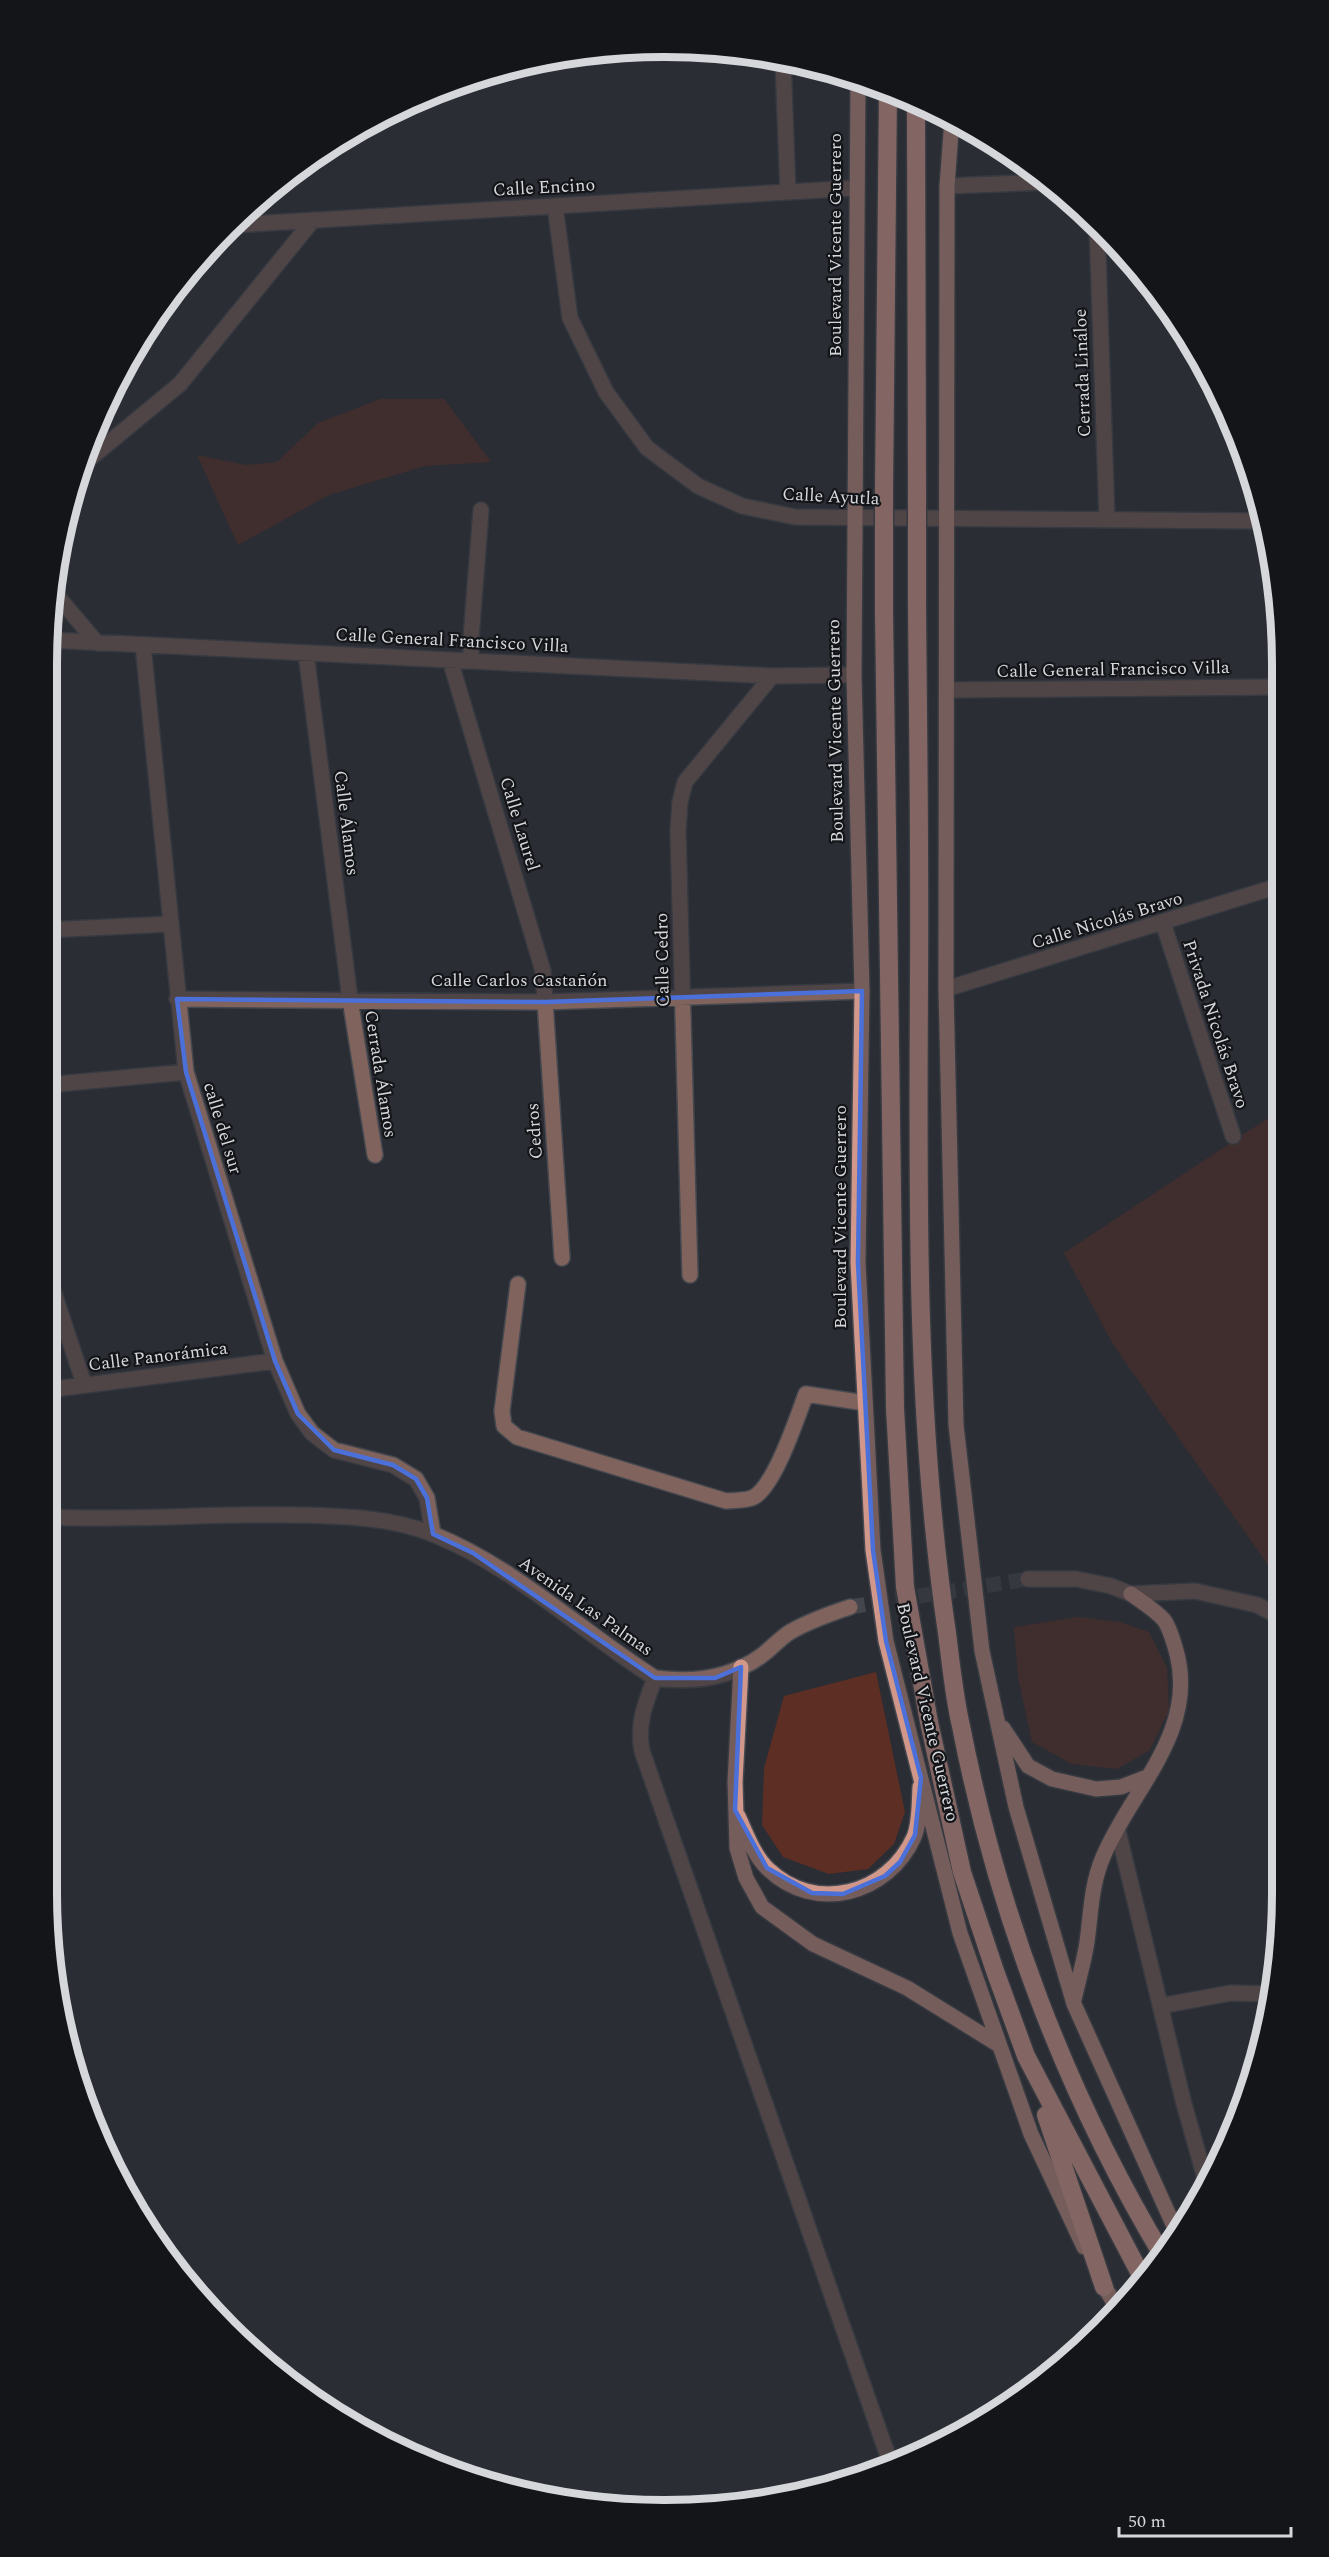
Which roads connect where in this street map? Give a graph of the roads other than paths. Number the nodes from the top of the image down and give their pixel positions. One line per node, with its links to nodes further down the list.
1 (783, 69): 9 (street)
2 (858, 88): 8 (main road, Boulevard Vicente Guerrero)
3 (888, 100): 70 (highway, Boulevard Vicente Guerrero, bridge)
4 (916, 112): 73 (highway, Boulevard Vicente Guerrero, bridge)
5 (950, 129): 7 (main road)
6 (1033, 183): 7 (street)
7 (947, 186): 18 (main road)
8 (856, 188): 9 (street, Calle Encino); 16 (main road, Boulevard Vicente Guerrero)
9 (788, 192): 10 (street, Calle Encino)
10 (555, 206): 11 (street, Calle Encino); 16 (street, Calle Ayutla)
11 (314, 220): 12 (street, Calle Encino); 14 (street)
12 (247, 224)
13 (1097, 239): 17 (street, Cerrada Lináloe)
14 (94, 455)
15 (481, 510): 26 (street)
16 (854, 517): 18 (street, Calle Ayutla); 27 (main road, Boulevard Vicente Guerrero)
17 (1107, 519): 18 (street, Calle Ayutla); 19 (street, Calle Ayutla)
18 (949, 520): 30 (main road)
19 (1254, 521)
20 (61, 600): 22 (street)
21 (58, 640): 22 (street, Calle General Francisco Villa)
22 (97, 642): 23 (street, Calle General Francisco Villa)
23 (143, 645): 24 (street, Calle General Francisco Villa); 33 (street, calle del sur)
24 (306, 653): 25 (street, Calle General Francisco Villa); 39 (street, Calle Álamos)
25 (450, 660): 26 (street, Calle General Francisco Villa); 40 (street, Calle Laurel)
26 (471, 661): 28 (street, Calle General Francisco Villa)
27 (854, 675): 28 (street, Calle General Francisco Villa); 36 (main road, Boulevard Vicente Guerrero)
28 (772, 676): 37 (street, Calle Cedro)
29 (1272, 687): 30 (street, Calle General Francisco Villa)
30 (949, 690): 35 (main road)
31 (1272, 888): 32 (street, Calle Nicolás Bravo)
32 (1163, 923): 35 (street, Calle Nicolás Bravo); 43 (street, Privada Nicolás Bravo)
33 (170, 924): 34 (street); 38 (street, calle del sur)
34 (57, 930)
35 (946, 989): 61 (main road)
36 (862, 992): 37 (street, Calle Carlos Castañón); 52 (main road, Boulevard Vicente Guerrero)
37 (682, 997): 40 (street, Calle Carlos Castañón); 46 (street, Calle Cedro)
38 (177, 999): 39 (street, Calle Carlos Castañón); 41 (street, calle del sur)
39 (350, 999): 40 (street, Calle Carlos Castañón); 44 (street, Cerrada Álamos)
40 (546, 1002): 45 (street, Cedros)
41 (186, 1072): 42 (street); 49 (street, calle del sur)
42 (57, 1084)
43 (1233, 1136)
44 (375, 1155)
45 (562, 1258)
46 (690, 1275)
47 (518, 1284): 52 (street)
48 (57, 1302): 50 (street)
49 (275, 1362): 50 (street, Calle Panorámica); 54 (street, calle del sur)
50 (84, 1384): 51 (street, Calle Panorámica)
51 (57, 1388)
52 (865, 1403): 63 (main road, Boulevard Vicente Guerrero)
53 (57, 1517): 54 (street, Avenida Las Palmas)
54 (433, 1534): 60 (street, Avenida Las Palmas)
55 (1028, 1579): 56 (street)
56 (1131, 1594): 58 (street); 62 (main road)
57 (850, 1607): 59 (street, Avenida Las Palmas)
58 (1272, 1613)
59 (741, 1667): 60 (street, Avenida Las Palmas); 64 (main road)
60 (655, 1678): 77 (street)
61 (997, 1719): 62 (main road); 67 (main road)
62 (1147, 1777): 65 (main road)
63 (921, 1778): 64 (main road); 69 (main road, Boulevard Vicente Guerrero)
64 (735, 1810): 69 (main road)
65 (1118, 1832): 67 (main road); 68 (street)
66 (1263, 1994): 68 (street)
67 (1074, 2004): 72 (main road)
68 (1160, 2006): 71 (street)
69 (999, 2045): 75 (main road, Boulevard Vicente Guerrero)
70 (1026, 2056): 74 (highway, Boulevard Vicente Guerrero); 75 (highway)
71 (1204, 2172)
72 (1173, 2225)
73 (1157, 2247)
74 (1139, 2271)
75 (1104, 2287): 76 (main road, Boulevard Vicente Guerrero)
76 (1113, 2302)
77 (889, 2457)

